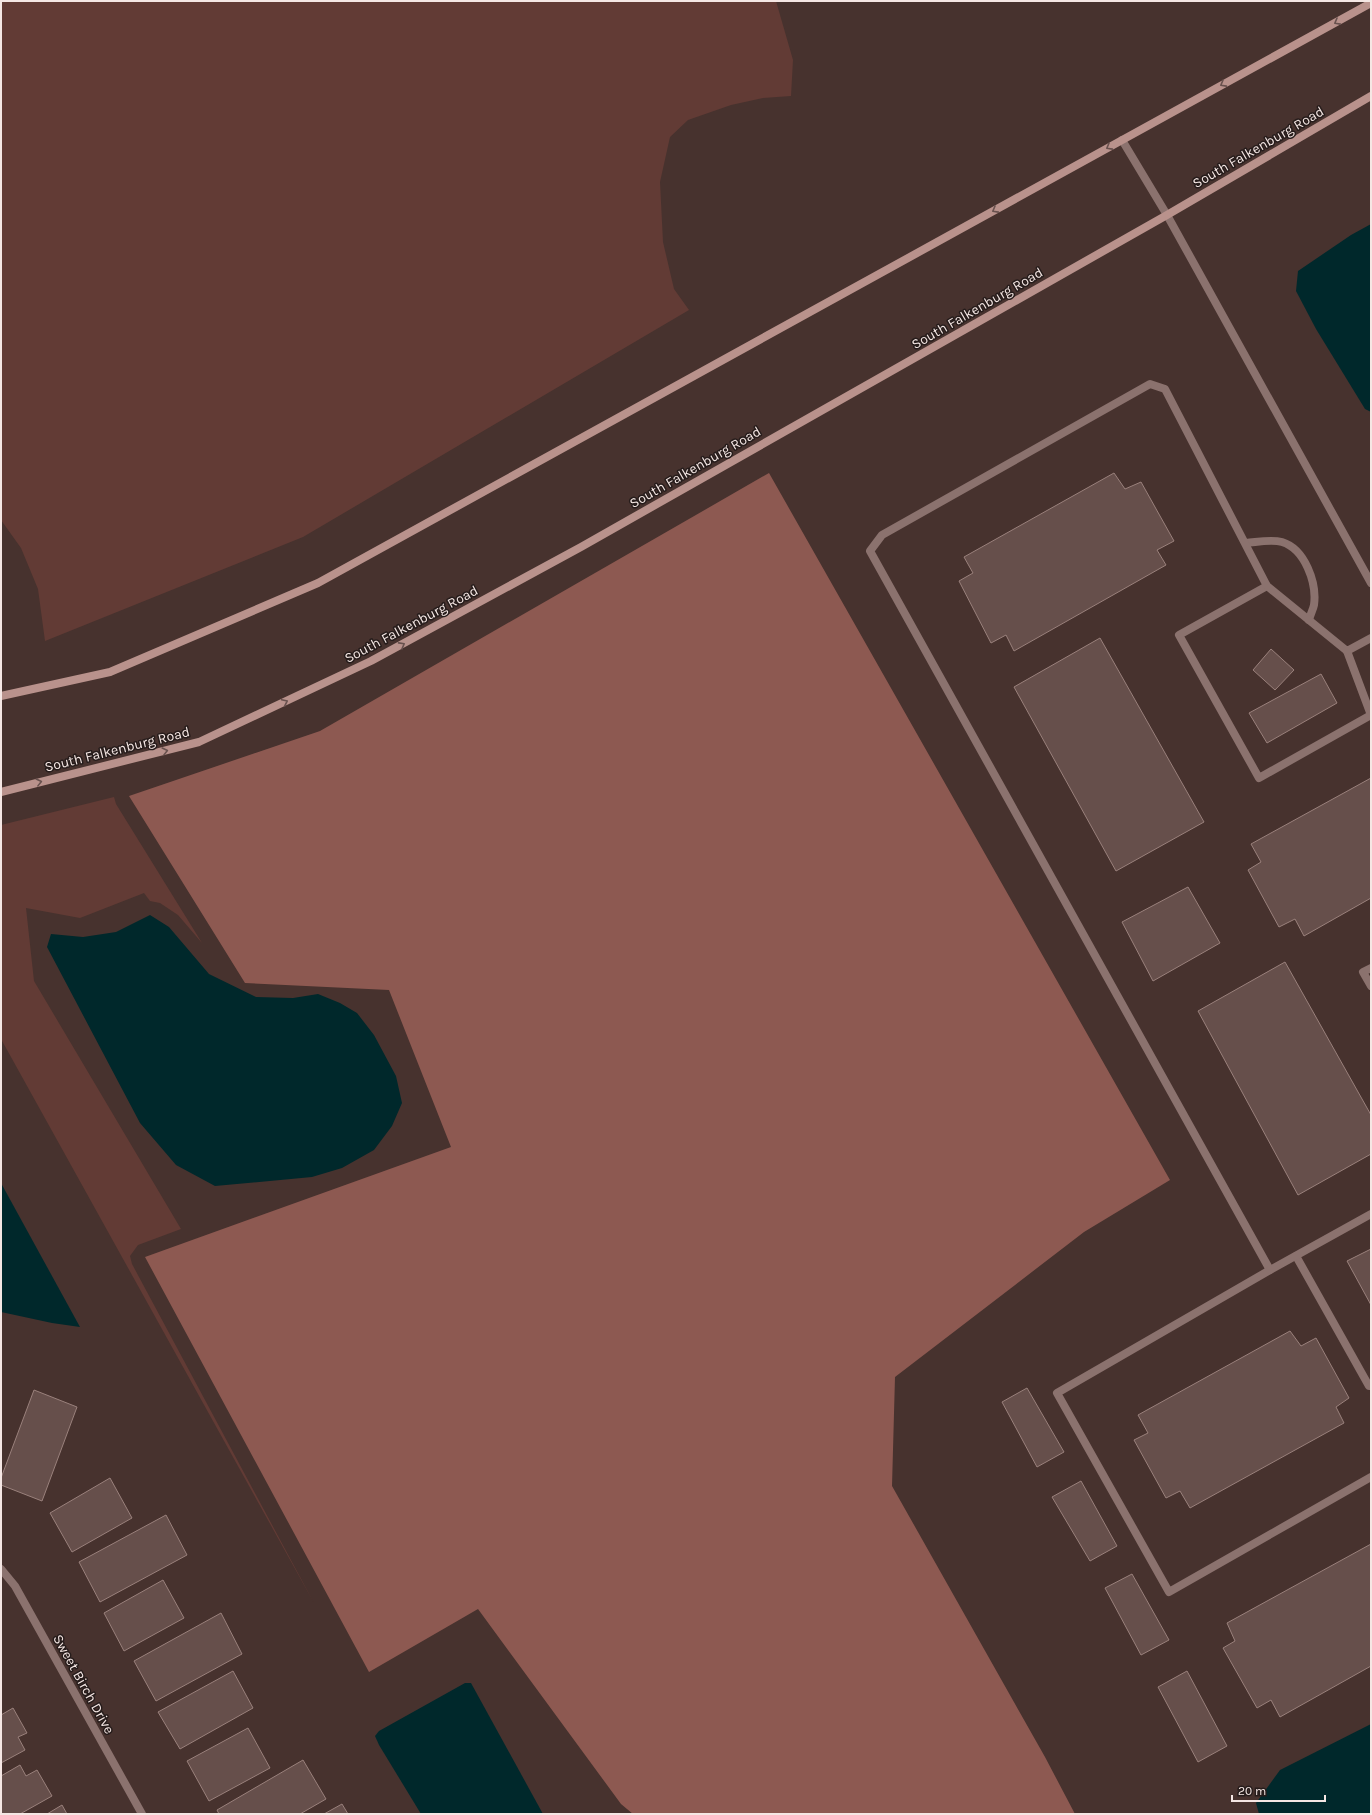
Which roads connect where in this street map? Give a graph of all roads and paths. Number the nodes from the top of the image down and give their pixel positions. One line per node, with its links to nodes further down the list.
1 (1371, 3): 3 (street, one-way to 3)
2 (1371, 96): 4 (street, South Falkenburg Road)
3 (1122, 140): 4 (street); 11 (street, one-way to 11)
4 (1167, 215): 6 (street); 12 (street, South Falkenburg Road, one-way to 4)
5 (1246, 543): 7 (street); 8 (street); 17 (street)
6 (1371, 583)
7 (1267, 586): 8 (street); 10 (street)
8 (1309, 620): 10 (street)
9 (1371, 638): 10 (street)
10 (1347, 651)
11 (1, 696)
12 (1, 792)
13 (1371, 968): 14 (street)
14 (1371, 986)
15 (1371, 1214): 16 (street)
16 (1296, 1256): 17 (street); 18 (street)
17 (1270, 1270): 19 (street)
18 (1371, 1386)
19 (1371, 1477)
20 (1, 1569): 21 (street, Sweet Birch Drive)
21 (142, 1814)

